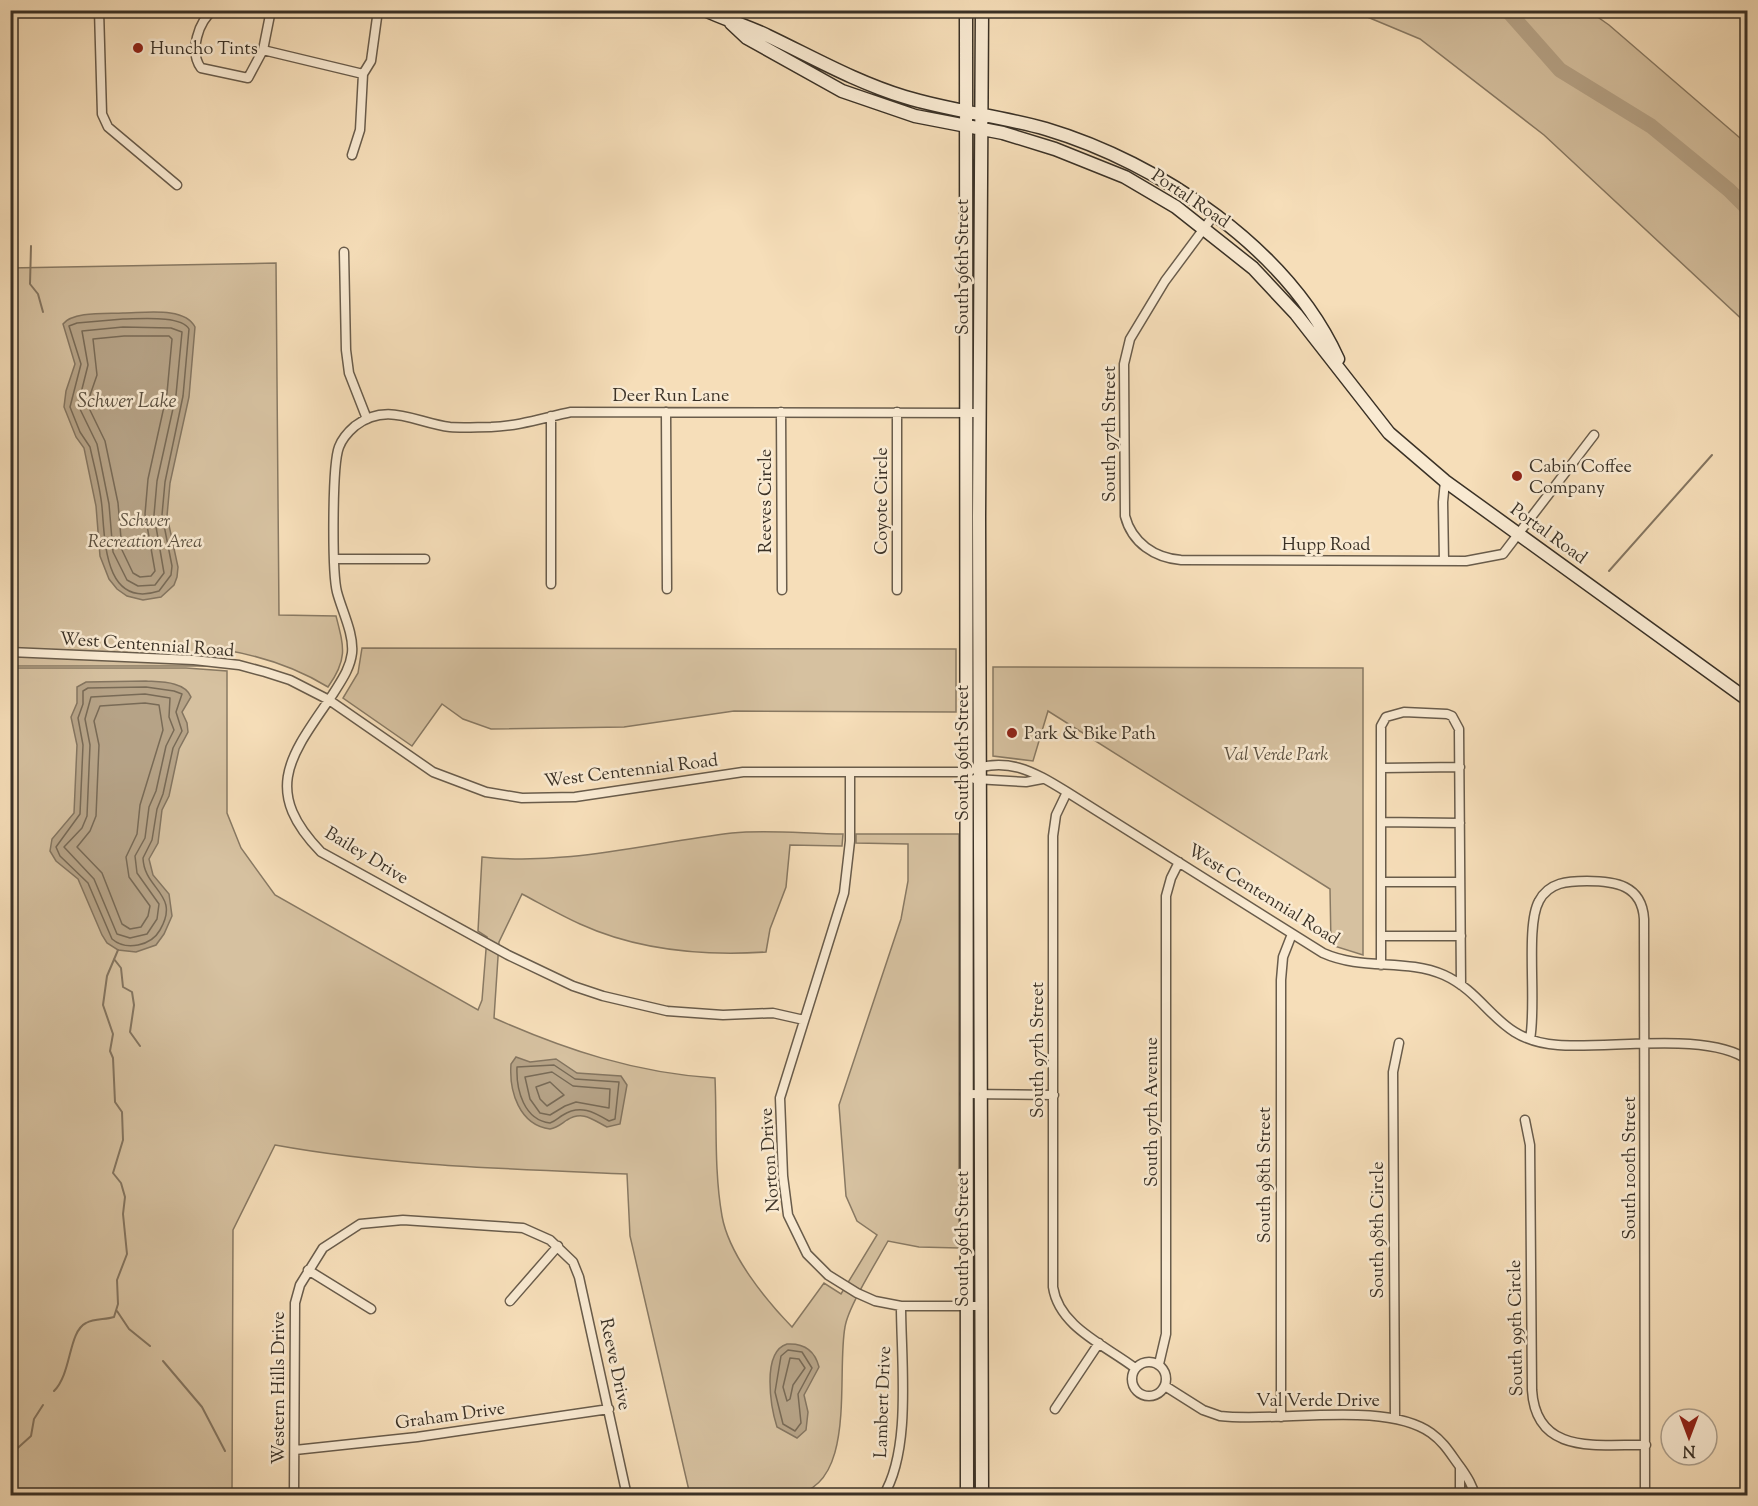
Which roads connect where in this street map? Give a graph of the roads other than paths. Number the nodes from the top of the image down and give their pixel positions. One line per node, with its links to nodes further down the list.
1 (99, 10): 16 (street)
2 (214, 10): 9 (street)
3 (271, 10): 9 (street)
4 (378, 10): 10 (street)
5 (705, 10): 8 (main road)
6 (966, 10): 11 (main road, South 96th Street)
7 (982, 10): 12 (main road, South 96th Street)
8 (731, 23): 11 (main road, Portal Road); 13 (main road, Portal Road)
9 (262, 50): 10 (street)
10 (363, 74): 15 (street)
11 (967, 112): 12 (main road, Portal Road); 13 (main road, South 96th Street)
12 (982, 115): 14 (main road, South 96th Street); 17 (main road, Portal Road)
13 (966, 128): 14 (main road, Portal Road); 24 (main road, South 96th Street)
14 (981, 130): 18 (main road, Portal Road); 25 (main road, South 96th Street)
15 (352, 155)
16 (177, 185)
17 (1214, 215): 18 (street, South 97th Street); 20 (main road, Portal Road)
18 (1205, 227): 20 (main road, Portal Road); 30 (street, South 97th Street)
19 (344, 252): 27 (street)
20 (1346, 377): 29 (main road, Portal Road)
21 (666, 412): 22 (street, Deer Run Lane); 26 (street, Deer Run Lane); 36 (street)
22 (781, 412): 23 (street, Deer Run Lane); 37 (street, Reeves Circle)
23 (897, 412): 24 (street, Deer Run Lane); 38 (street, Coyote Circle)
24 (965, 413): 25 (street, Deer Run Lane); 46 (main road, South 96th Street)
25 (980, 413): 42 (main road, South 96th Street)
26 (551, 416): 27 (street, Deer Run Lane); 35 (street)
27 (367, 419): 32 (street, Bailey Drive)
28 (1594, 435): 31 (street)
29 (1445, 481): 31 (main road, Portal Road); 34 (street)
30 (1133, 533): 34 (street, Hupp Road)
31 (1519, 534): 34 (street, Hupp Road); 41 (main road, Portal Road)
32 (336, 559): 33 (street); 40 (street, Bailey Drive)
33 (425, 559)
34 (1444, 561)
35 (551, 584)
36 (667, 589)
37 (782, 590)
38 (897, 590)
39 (10, 652): 40 (street, West Centennial Road)
40 (329, 700): 45 (street, West Centennial Road); 60 (street, Bailey Drive)
41 (1748, 700)
42 (980, 766): 46 (street, West Centennial Road); 47 (street, West Centennial Road); 48 (main road, South 96th Street)
43 (1460, 767): 44 (street); 44 (street); 51 (street)
44 (1382, 768): 50 (street)
45 (850, 772): 46 (street, West Centennial Road); 60 (street, Norton Drive)
46 (966, 772): 48 (street); 65 (main road, South 96th Street)
47 (1042, 779): 48 (street); 49 (street, West Centennial Road)
48 (980, 781): 66 (main road, South 96th Street)
49 (1067, 792): 52 (street, West Centennial Road); 67 (street, South 97th Street)
50 (1382, 822): 51 (street); 53 (street)
51 (1460, 823): 54 (street)
52 (1179, 862): 55 (street, West Centennial Road); 77 (street, South 97th Avenue)
53 (1381, 882): 54 (street); 56 (street)
54 (1460, 882): 57 (street)
55 (1292, 934): 58 (street, West Centennial Road); 82 (street, South 98th Street)
56 (1381, 936): 57 (street); 58 (street)
57 (1461, 936): 59 (street)
58 (1381, 965): 59 (street, West Centennial Road)
59 (1461, 985): 61 (street, West Centennial Road)
60 (804, 1020): 72 (street, Norton Drive)
61 (1530, 1039): 63 (street, West Centennial Road); 63 (street, South 100th Street)
62 (1399, 1043): 83 (street, South 98th Circle)
63 (1645, 1045): 64 (street, West Centennial Road); 84 (street, South 100th Street)
64 (1748, 1060)
65 (965, 1094): 66 (street); 73 (main road, South 96th Street)
66 (985, 1094): 67 (street); 74 (main road, South 96th Street)
67 (1054, 1095): 76 (street, South 97th Street)
68 (1525, 1120): 84 (street, South 99th Circle)
69 (558, 1246): 70 (street, Western Hills Drive); 71 (street); 80 (street, Reeve Drive)
70 (308, 1270): 75 (street); 85 (street, Western Hills Drive)
71 (510, 1301)
72 (901, 1306): 73 (street, Norton Drive); 89 (street, Lambert Drive)
73 (965, 1306): 74 (street, Norton Drive); 90 (main road, South 96th Street)
74 (980, 1306): 91 (main road, South 96th Street)
75 (371, 1309)
76 (1100, 1343): 78 (street); 81 (street)
77 (1159, 1364): 78 (street); 79 (street)
78 (1135, 1368): 79 (street)
79 (1165, 1386): 82 (street, Val Verde Drive)
80 (609, 1409): 85 (street, Graham Drive); 88 (street, Reeve Drive)
81 (1055, 1409)
82 (1281, 1417): 83 (street, Val Verde Drive)
83 (1395, 1418): 86 (street, Val Verde Drive)
84 (1646, 1444): 94 (street, South 100th Street)
85 (295, 1450): 87 (street, Western Hills Drive)
86 (1460, 1467): 92 (street); 93 (street, Val Verde Drive)
87 (294, 1496)
88 (627, 1496)
89 (883, 1496)
90 (967, 1496)
91 (982, 1496)
92 (1461, 1496)
93 (1475, 1496)
94 (1645, 1496)

